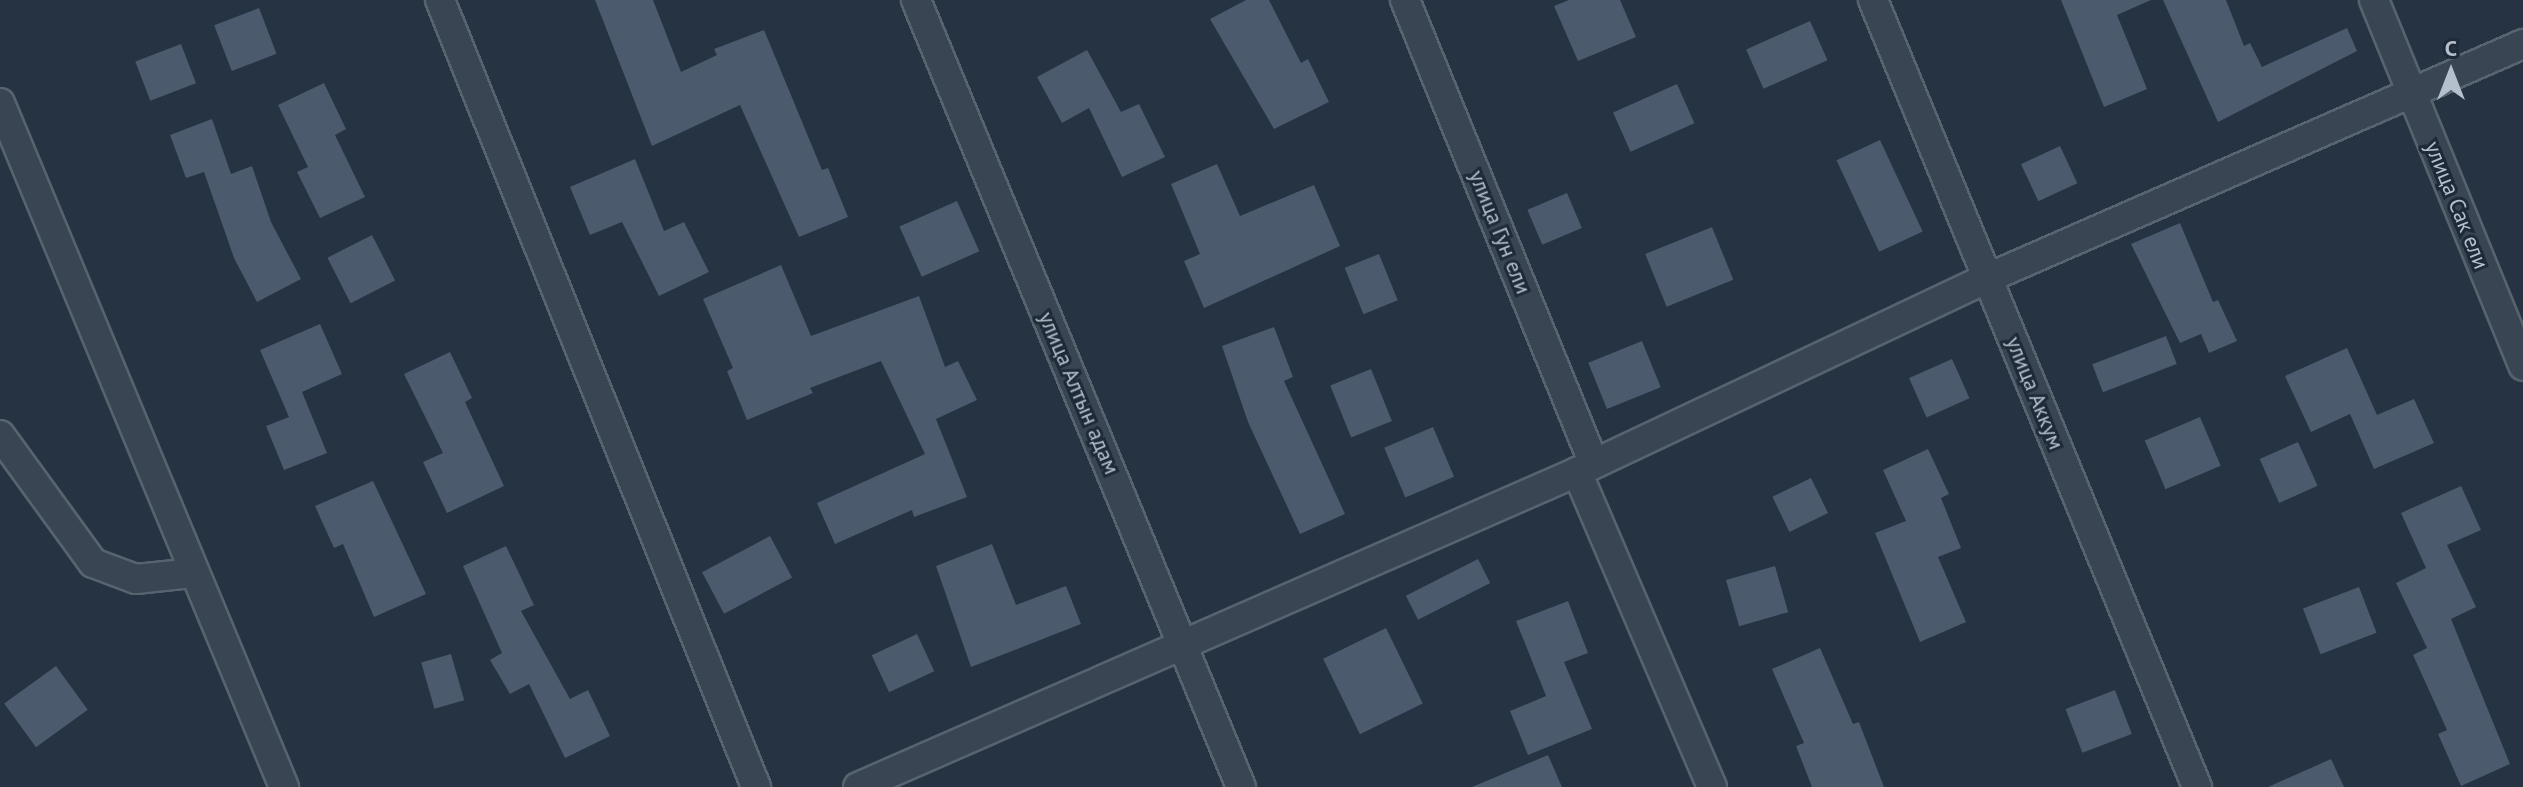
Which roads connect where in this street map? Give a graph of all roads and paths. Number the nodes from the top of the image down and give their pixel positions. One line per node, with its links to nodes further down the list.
1 (440, 0): 16 (street)
2 (916, 0): 14 (street, улица Алтын адам)
3 (1405, 0): 12 (street, улица Гун ели)
4 (1873, 0): 9 (street, улица Аккум)
5 (2374, 0): 7 (street, улица Сак ели)
6 (2523, 44): 7 (street)
7 (2411, 91): 9 (street); 10 (street, улица Сак ели)
8 (0, 103): 13 (street)
9 (1988, 278): 12 (street); 20 (street, улица Аккум)
10 (2523, 366)
11 (0, 435): 13 (street)
12 (1586, 468): 14 (street); 19 (street, улица Гун ели)
13 (192, 573): 15 (street)
14 (1183, 644): 17 (street); 18 (street, улица Алтын адам)
15 (284, 787)
16 (756, 787)
17 (858, 787)
18 (1241, 787)
19 (1712, 787)
20 (2197, 787)

